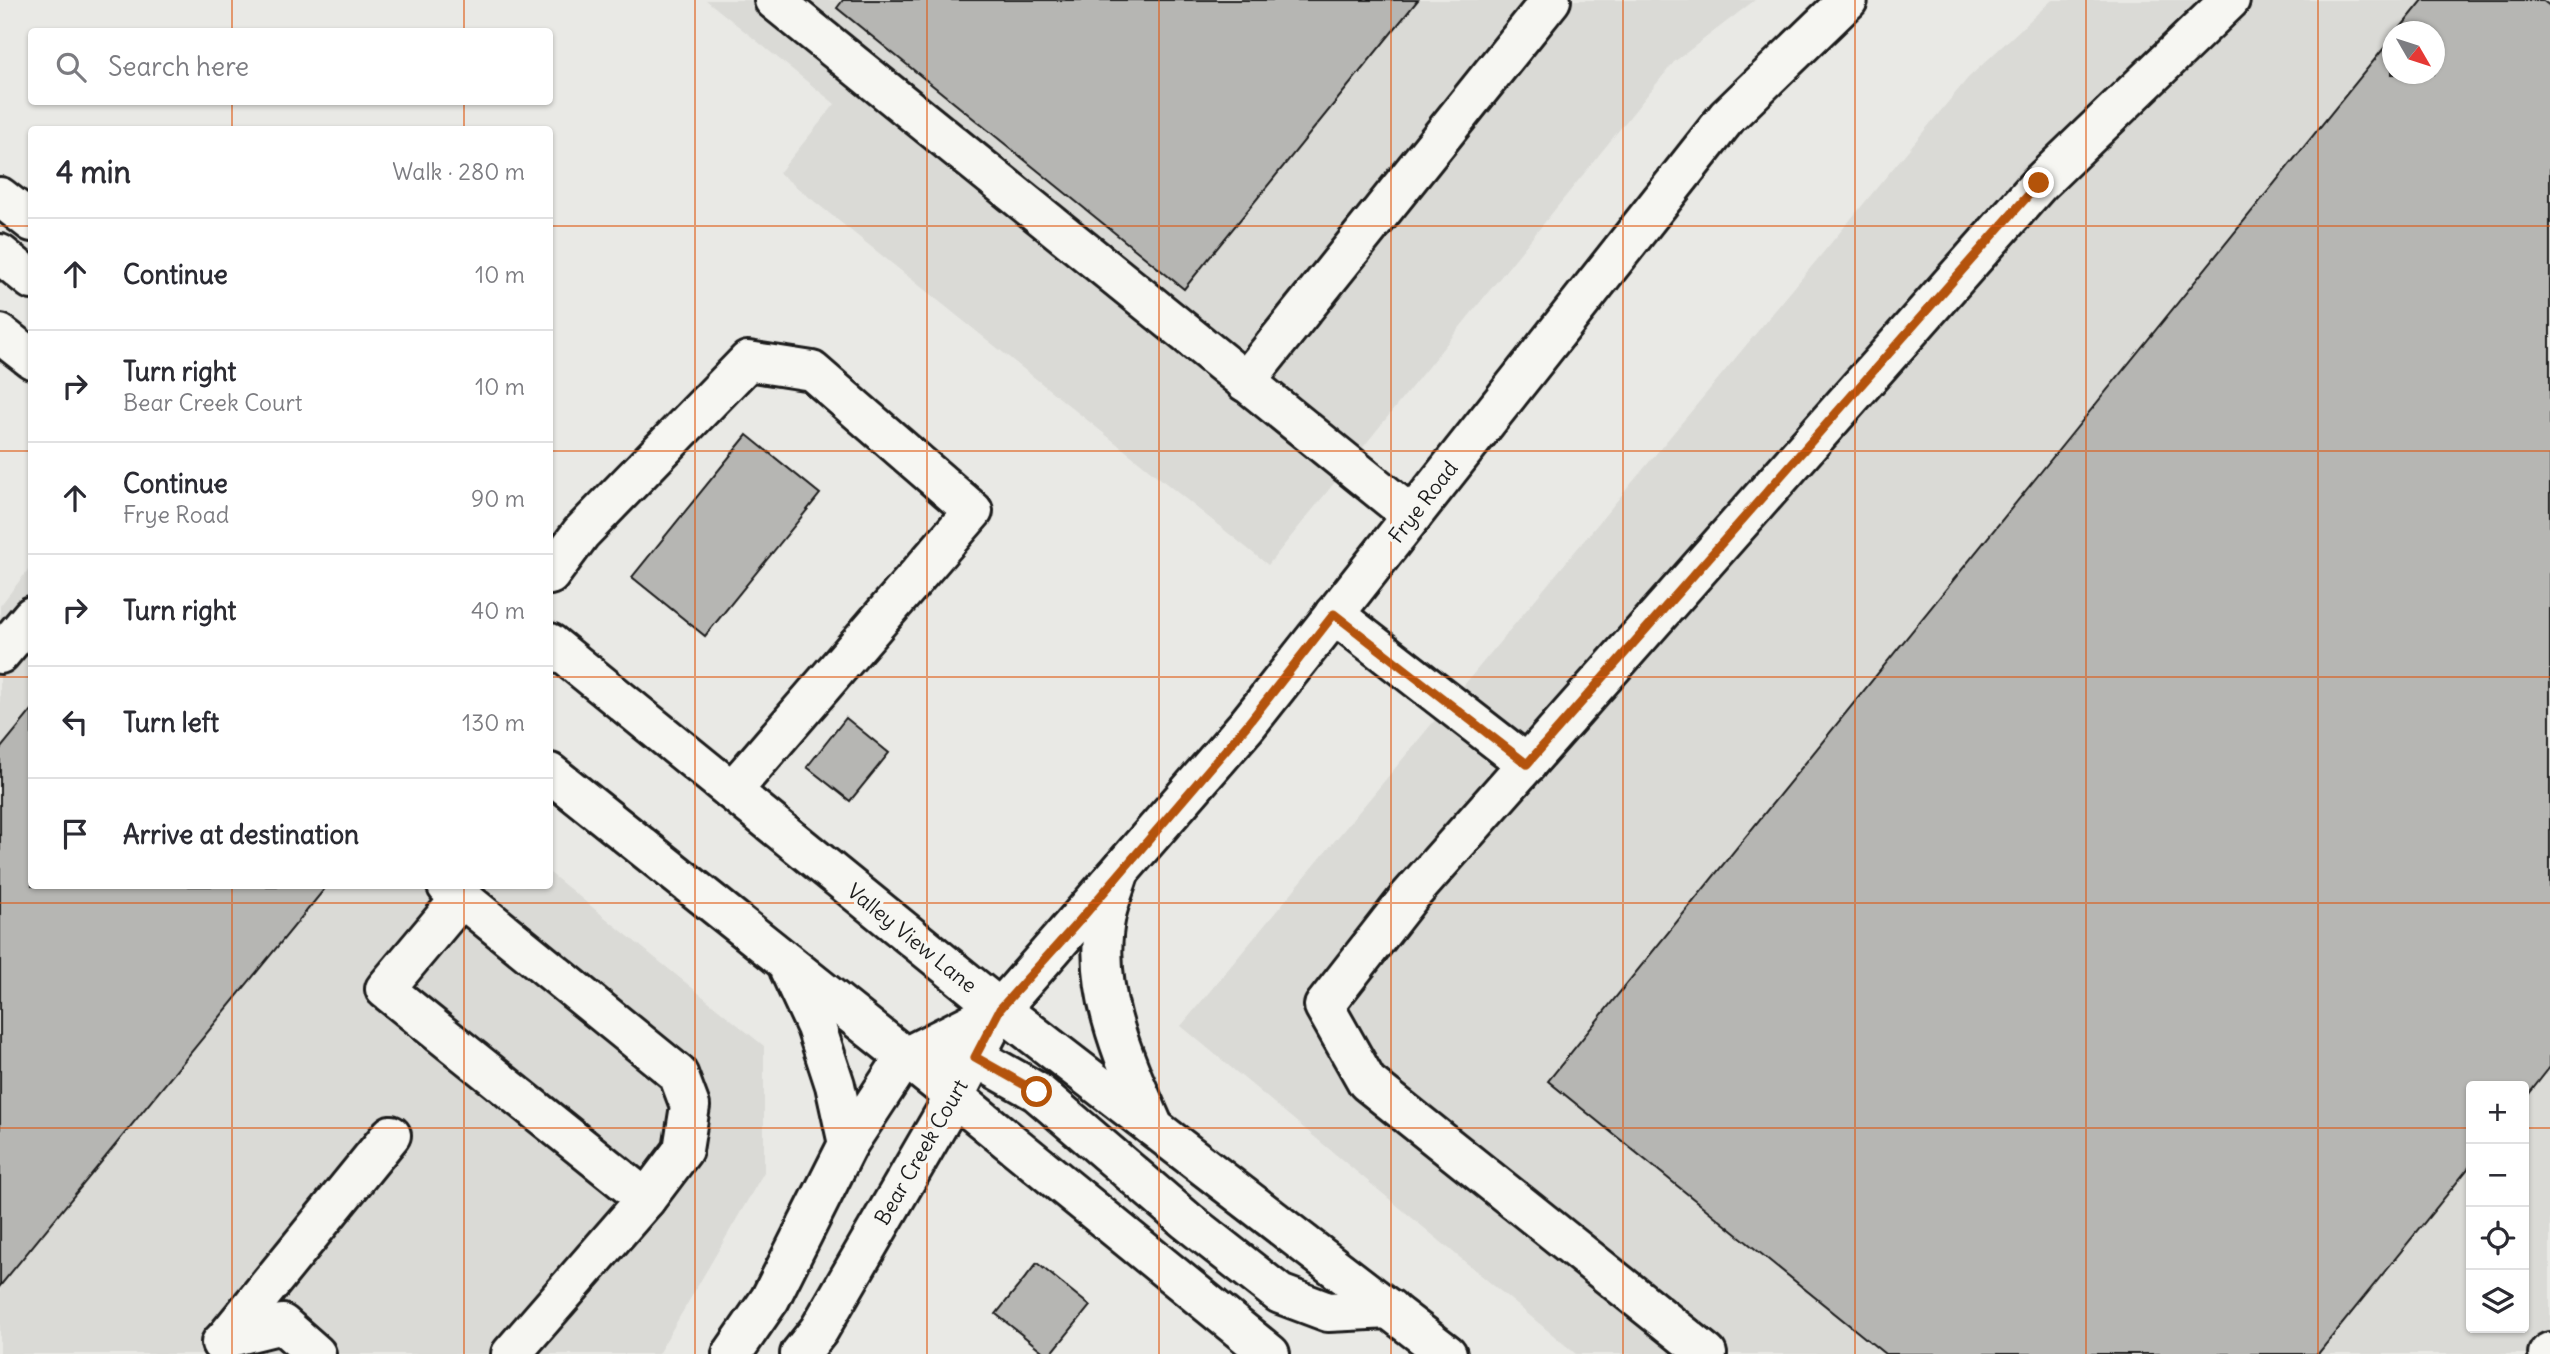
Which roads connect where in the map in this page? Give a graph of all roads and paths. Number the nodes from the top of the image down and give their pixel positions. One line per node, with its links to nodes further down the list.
1 (774, 0): 11 (main road)
2 (1551, 0): 11 (main road)
3 (2230, 0): 18 (main road)
4 (1842, 2): 12 (main road, Frye Road)
5 (0, 197): 6 (main road)
6 (28, 219)
7 (0, 254): 8 (main road)
8 (28, 277)
9 (0, 334): 10 (main road)
10 (28, 356)
11 (1245, 382): 12 (main road)
12 (1412, 516): 14 (main road, Frye Road)
13 (553, 571): 20 (main road)
14 (1334, 614): 18 (main road); 21 (main road, Frye Road)
15 (28, 621): 17 (main road)
16 (553, 645): 20 (main road, Valley View Lane)
17 (0, 654)
18 (1527, 764): 40 (main road)
19 (553, 775): 23 (main road)
20 (732, 791): 24 (main road, Valley View Lane)
21 (1119, 874): 24 (main road, Frye Road); 28 (main road)
22 (454, 891): 31 (main road); 31 (main road)
23 (785, 961): 25 (main road); 30 (main road)
24 (1000, 1009): 25 (main road); 26 (main road, Bear Creek Court); 28 (main road, Valley View Lane)
25 (905, 1057): 26 (main road); 27 (main road); 30 (main road)
26 (975, 1057): 27 (main road, Bear Creek Court); 32 (main road)
27 (954, 1097): 37 (main road, Bear Creek Court); 38 (main road)
28 (1154, 1128): 32 (main road, Valley View Lane)
29 (391, 1135): 33 (main road)
30 (848, 1144): 36 (main road)
31 (646, 1199): 35 (main road)
32 (1390, 1309): 39 (main road, Valley View Lane)
33 (218, 1346): 34 (main road)
34 (316, 1354)
35 (511, 1354)
36 (732, 1354)
37 (800, 1354)
38 (1270, 1354)
39 (1447, 1354)
40 (1707, 1354)

